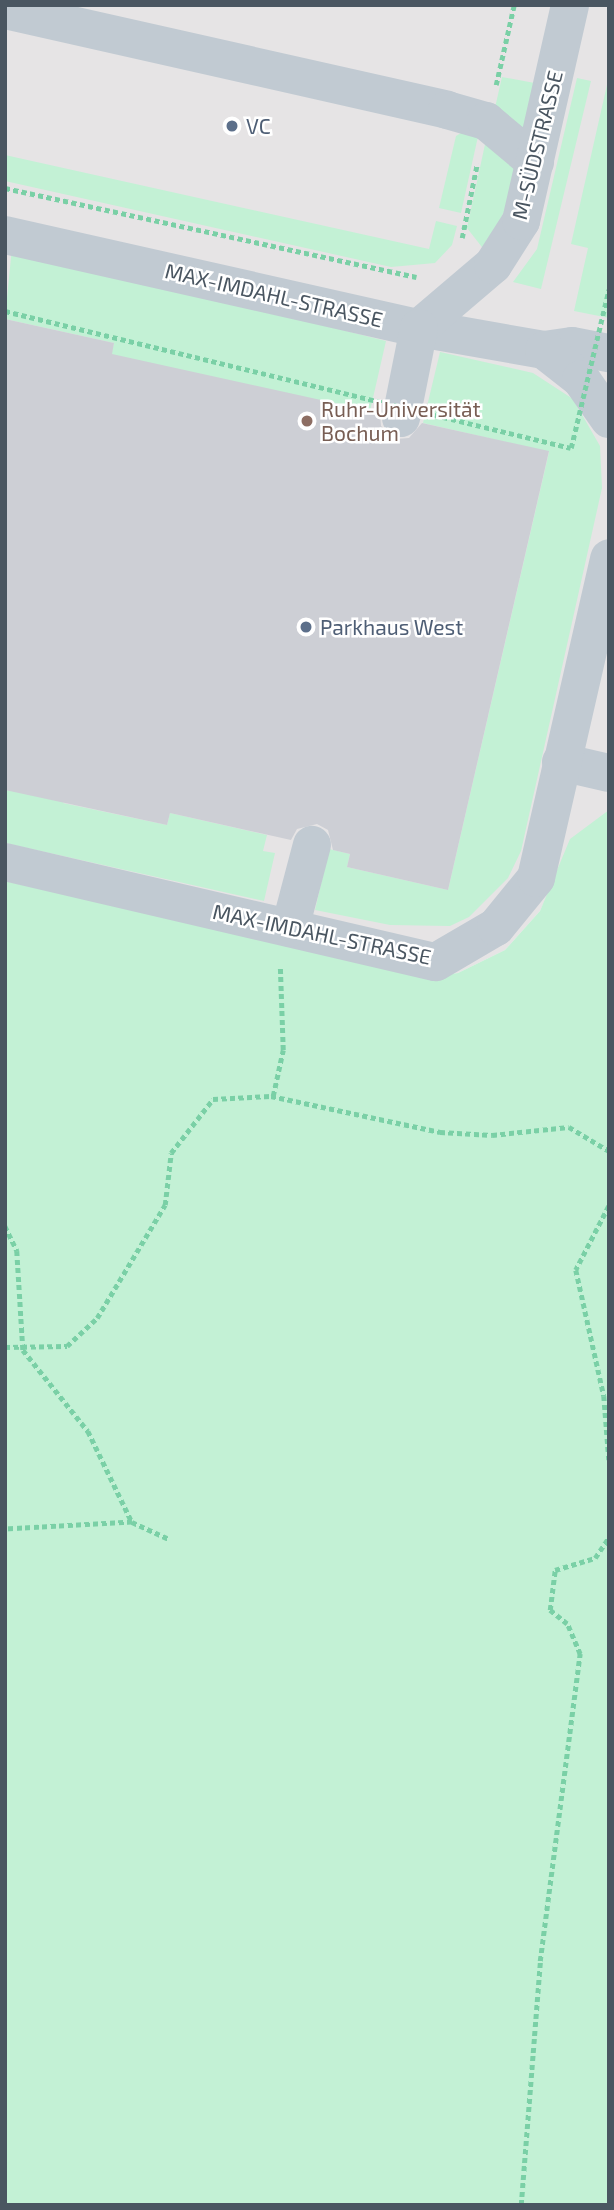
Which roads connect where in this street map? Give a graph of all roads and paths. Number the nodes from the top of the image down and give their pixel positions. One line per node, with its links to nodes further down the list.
1 (570, 5): 3 (street, M-SÜDSTRASSE)
2 (5, 10): 3 (street)
3 (536, 162): 9 (street, M-SÜDSTRASSE)
4 (5, 188): 6 (path)
5 (5, 235): 9 (street, MAX-IMDAHL-STRASSE)
6 (429, 273)
7 (609, 289): 8 (path, bridge)
8 (5, 311)
9 (419, 328): 10 (street, MAX-IMDAHL-STRASSE); 12 (street)
10 (544, 350): 11 (street, MAX-IMDAHL-STRASSE); 13 (street, MAX-IMDAHL-STRASSE)
11 (609, 353)
12 (401, 418)
13 (609, 419)
14 (609, 558): 15 (street, MAX-IMDAHL-STRASSE)
15 (561, 762): 16 (street); 19 (street, MAX-IMDAHL-STRASSE)
16 (609, 773)
17 (312, 845): 19 (street)
18 (5, 862): 19 (street, MAX-IMDAHL-STRASSE)
19 (288, 928): 20 (path)
20 (273, 1096): 21 (path); 25 (path)
21 (609, 1152)
22 (609, 1206): 26 (path)
23 (5, 1226): 25 (path)
24 (5, 1347): 25 (path)
25 (23, 1350): 27 (path)
26 (609, 1460)
27 (132, 1522): 28 (path); 30 (path)
28 (5, 1529)
29 (609, 1537): 31 (path)
30 (169, 1539)
31 (521, 2205)

